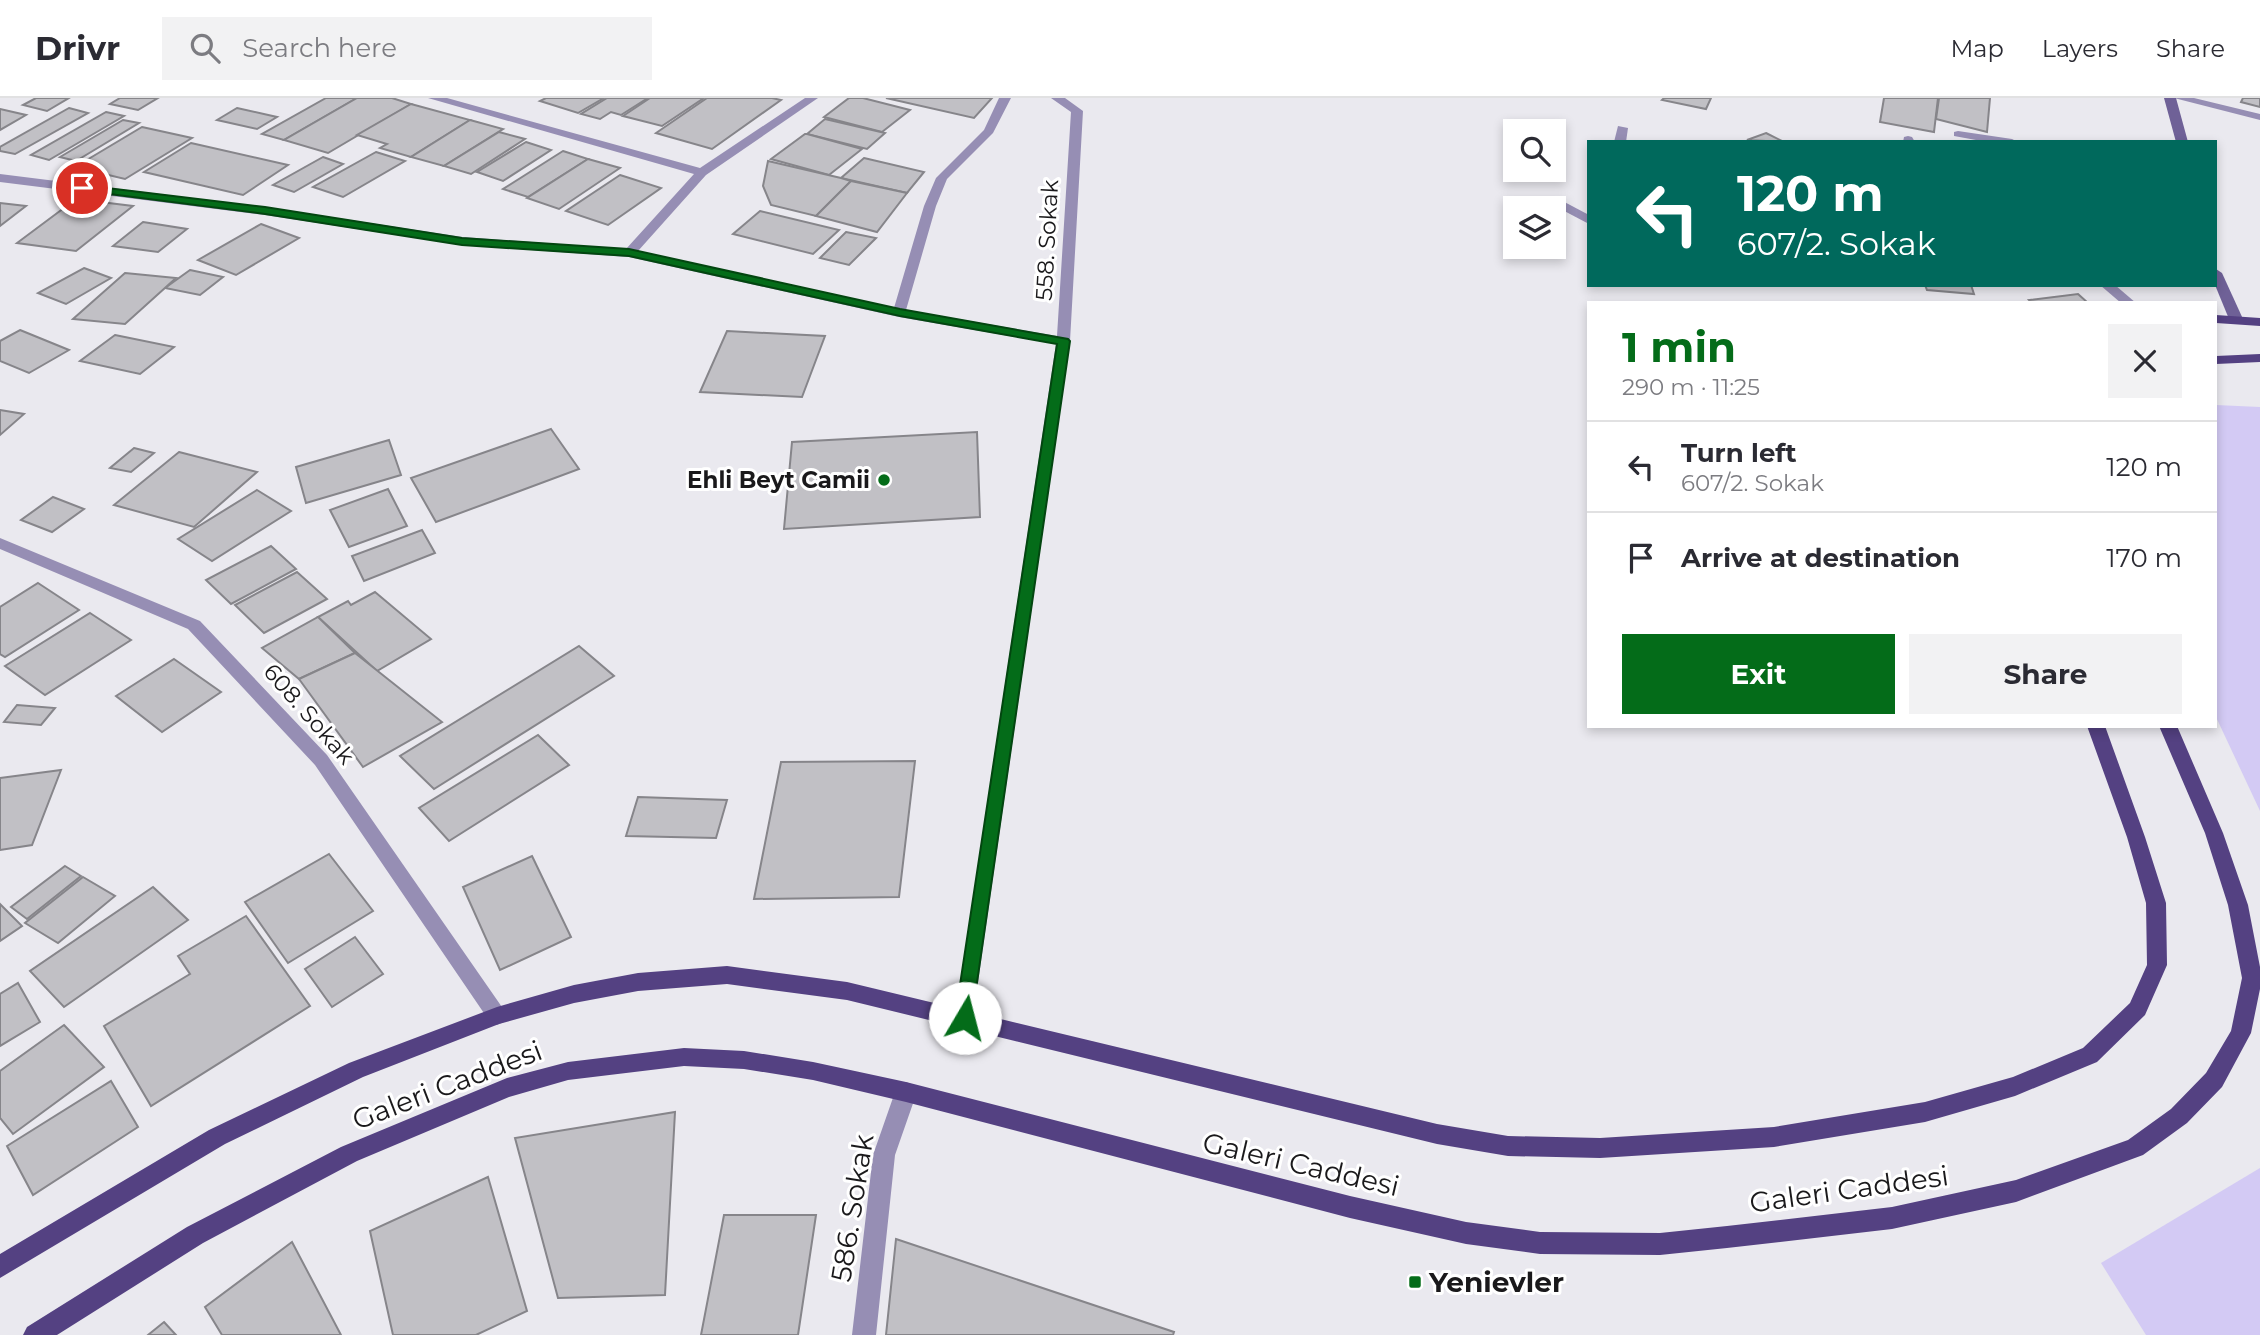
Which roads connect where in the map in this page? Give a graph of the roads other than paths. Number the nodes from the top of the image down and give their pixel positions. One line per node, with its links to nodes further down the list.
1 (434, 98): 13 (street)
2 (812, 98): 13 (street)
3 (1005, 98): 21 (street)
4 (1057, 98): 26 (street, 558. Sokak)
5 (2171, 98): 12 (street)
6 (2180, 98): 7 (street)
7 (2260, 117)
8 (1622, 128): 10 (street)
9 (1958, 134): 11 (street)
10 (1620, 140)
11 (1998, 140)
12 (2182, 140)
13 (702, 172): 17 (street)
14 (0, 178): 17 (street)
15 (1566, 207): 16 (street)
16 (1587, 219)
17 (629, 253): 21 (street)
18 (2217, 275): 22 (street)
19 (2109, 287): 20 (street)
20 (2127, 301)
21 (900, 313): 26 (street)
22 (2236, 318): 23 (main road); 24 (main road); 25 (main road)
23 (2217, 319)
24 (2260, 322)
25 (2260, 335)
26 (1063, 341): 33 (street, 558. Sokak)
27 (2260, 358): 28 (main road)
28 (2217, 360)
29 (0, 543): 32 (street, 608. Sokak)
30 (2096, 728): 33 (main road, Galeri Caddesi)
31 (2169, 728): 34 (main road, Galeri Caddesi)
32 (497, 1017): 33 (main road, Galeri Caddesi); 35 (main road, Galeri Caddesi)
33 (965, 1018)
34 (906, 1092): 36 (main road, Galeri Caddesi); 37 (street, 586. Sokak)
35 (0, 1267)
36 (35, 1335)
37 (864, 1335)

